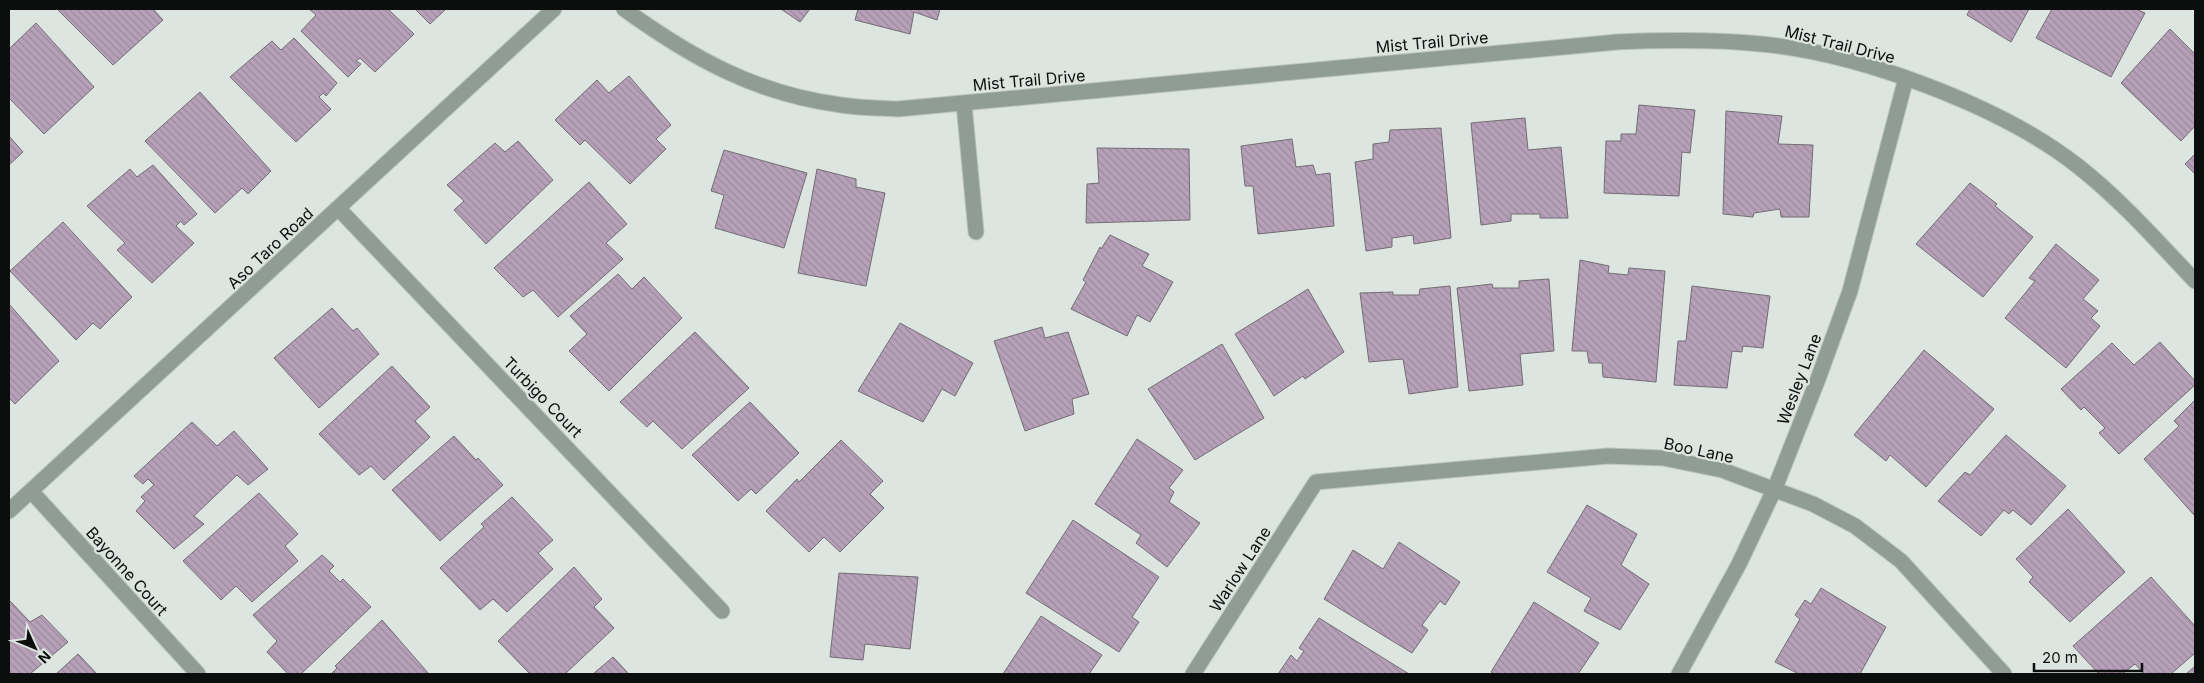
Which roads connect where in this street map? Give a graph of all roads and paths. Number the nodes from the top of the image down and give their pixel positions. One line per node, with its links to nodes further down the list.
1 (554, 9): 5 (street, Aso Taro Road)
2 (624, 9): 4 (street, Mist Trail Drive)
3 (1906, 78): 4 (street, Mist Trail Drive); 7 (street, Mist Trail Drive); 9 (street, Wesley Lane)
4 (964, 104): 6 (street)
5 (338, 208): 10 (street, Aso Taro Road); 12 (street, Turbigo Court)
6 (976, 232)
7 (2195, 281)
8 (1316, 482): 9 (street, Boo Lane); 14 (street, Warlow Lane)
9 (1775, 488): 15 (street, Wesley Lane); 16 (street, Boo Lane)
10 (31, 491): 11 (street, Aso Taro Road); 13 (street, Bayonne Court)
11 (9, 512)
12 (722, 611)
13 (198, 674)
14 (1193, 674)
15 (1679, 674)
16 (2004, 674)

